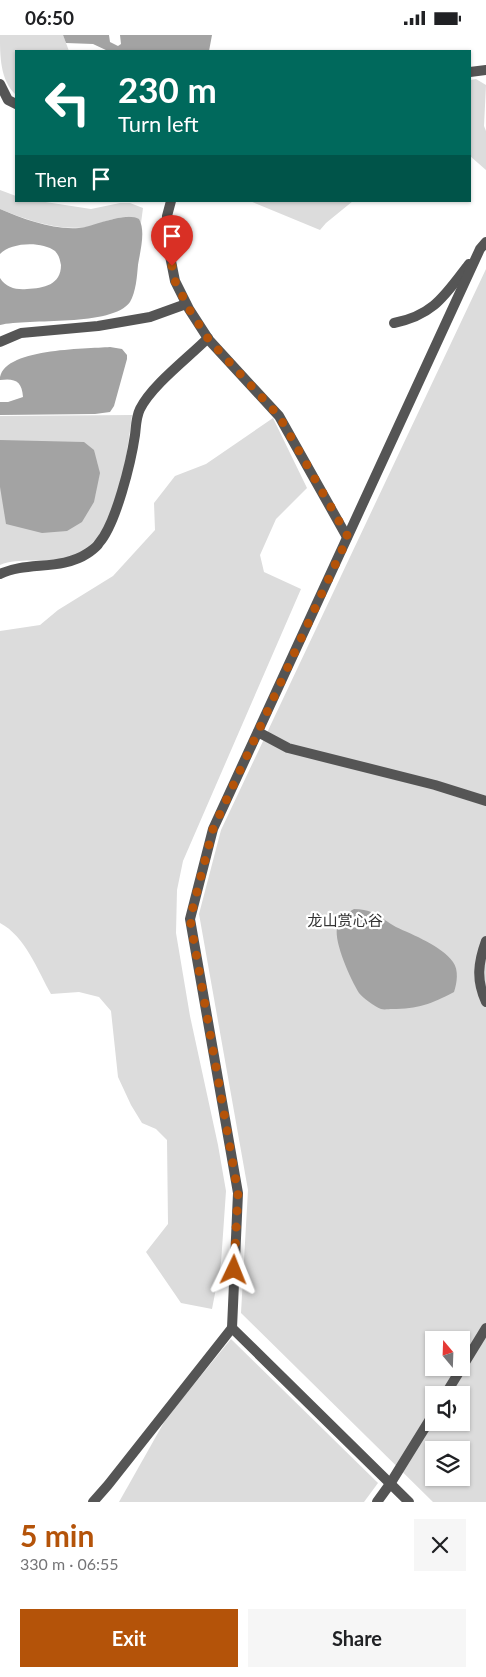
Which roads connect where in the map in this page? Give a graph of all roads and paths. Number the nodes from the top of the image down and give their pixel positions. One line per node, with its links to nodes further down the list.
1 (486, 70): 2 (street)
2 (471, 72)
3 (0, 84): 4 (street)
4 (15, 103)
5 (171, 202): 7 (street)
6 (483, 246): 8 (street); 11 (street)
7 (186, 304): 9 (street); 10 (street)
8 (394, 323)
9 (208, 338): 11 (street); 12 (street)
10 (0, 342)
11 (348, 537): 13 (street)
12 (0, 574)
13 (258, 732): 14 (street); 17 (street)
14 (486, 801)
15 (486, 941): 16 (street)
16 (486, 1002)
17 (232, 1328): 21 (street); 22 (street)
18 (485, 1331): 19 (street)
19 (451, 1386)
20 (425, 1427): 21 (street)
21 (390, 1483): 23 (street); 24 (street)
22 (93, 1502)
23 (377, 1502)
24 (409, 1502)

